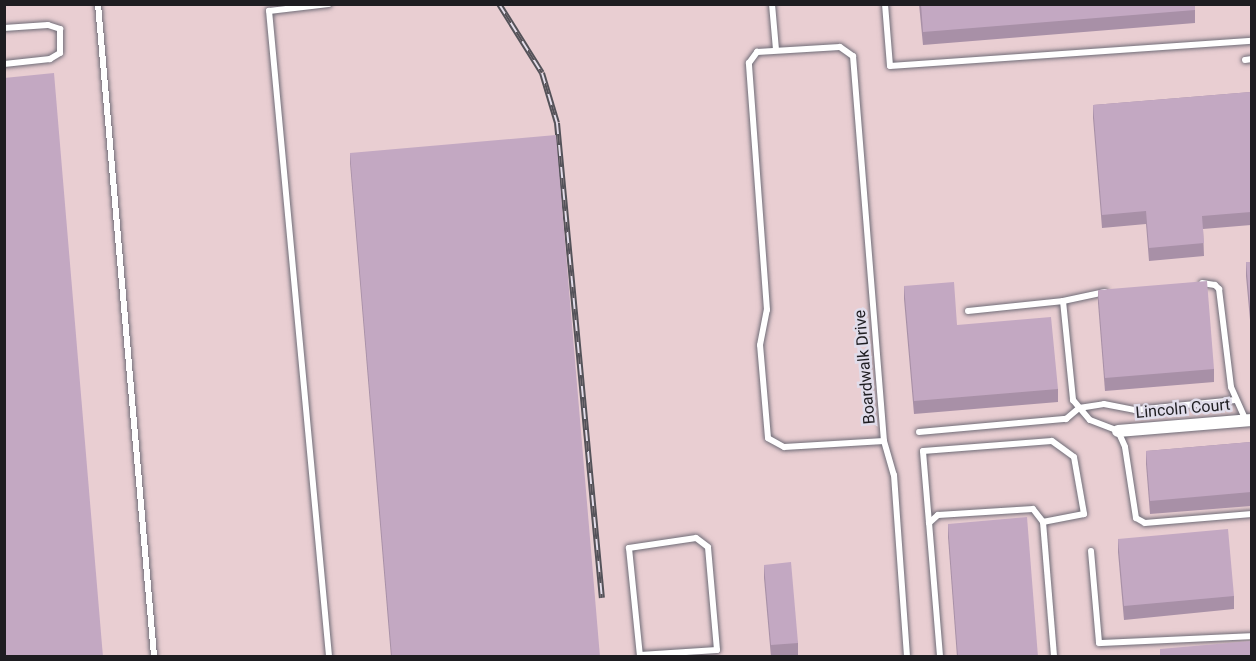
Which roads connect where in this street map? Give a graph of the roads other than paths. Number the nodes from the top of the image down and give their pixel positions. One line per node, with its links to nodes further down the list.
1 (98, 4): 25 (lane)
2 (329, 4): 26 (lane)
3 (772, 4): 7 (lane)
4 (885, 4): 6 (lane)
5 (4, 28): 8 (lane)
6 (1251, 41)
7 (776, 50): 18 (lane, Boardwalk Drive); 18 (lane, Boardwalk Drive)
8 (4, 64)
9 (1196, 284): 13 (lane)
10 (1114, 291): 11 (lane)
11 (1063, 301): 12 (lane); 14 (lane)
12 (968, 311)
13 (1236, 400): 14 (lane); 15 (lane)
14 (1079, 408): 16 (lane); 17 (lane)
15 (1249, 420): 16 (street, Lincoln Court)
16 (1118, 431): 19 (lane)
17 (919, 432)
18 (884, 441): 27 (lane, Boardwalk Drive)
19 (1251, 514)
20 (1043, 522): 21 (lane); 21 (lane); 29 (lane)
21 (929, 523): 28 (lane)
22 (1091, 551): 23 (lane)
23 (1251, 636)
24 (640, 656): 24 (lane)
25 (154, 657)
26 (329, 657)
27 (907, 657)
28 (940, 657)
29 (1054, 657)

